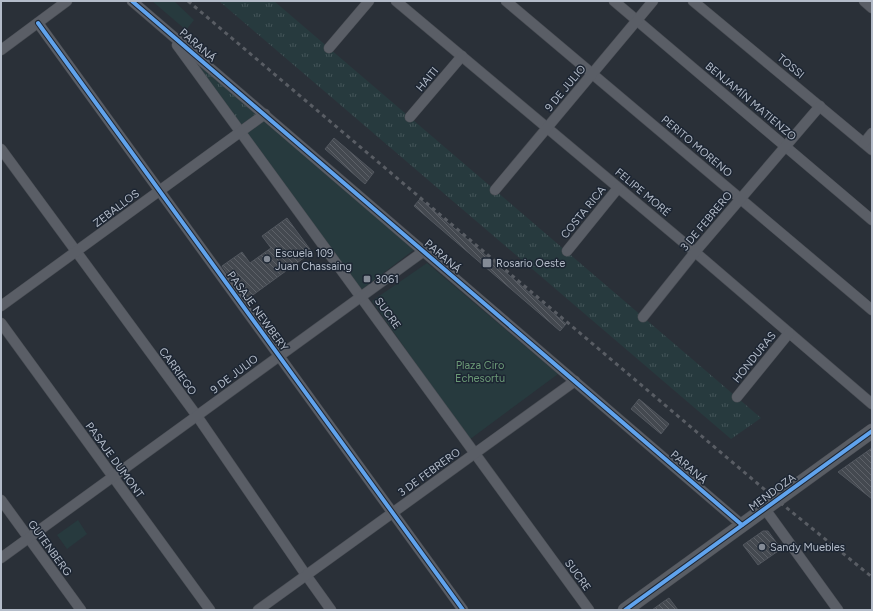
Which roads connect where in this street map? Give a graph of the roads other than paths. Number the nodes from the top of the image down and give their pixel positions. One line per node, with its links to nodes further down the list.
1 (68, 1): 12 (street)
2 (132, 1): 13 (street, PARANÁ)
3 (368, 1): 14 (street)
4 (396, 1): 16 (street, FELIPE MORÉ)
5 (506, 1): 17 (street, PERITO MORENO)
6 (614, 1): 11 (street, BENJAMÍN MATIENZO)
7 (653, 1): 11 (street, 9 DE JULIO)
8 (693, 1): 18 (street, TOSSI)
9 (864, 1): 10 (street)
10 (872, 8)
11 (637, 20): 17 (street, 9 DE JULIO); 25 (street, BENJAMÍN MATIENZO)
12 (38, 23): 15 (street); 30 (street, PASAJE NEWBERY)
13 (167, 30): 19 (street, PARANÁ); 22 (street, SUCRE)
14 (329, 48)
15 (1, 50)
16 (462, 56): 20 (street, HAITI); 21 (street, FELIPE MORÉ)
17 (592, 74): 21 (street, 9 DE JULIO); 31 (street, PERITO MORENO)
18 (820, 106): 24 (street, TOSSI); 25 (street, 3 DE FEBRERO)
19 (264, 114): 22 (street, ZEBALLOS); 33 (street, PARANÁ)
20 (410, 118)
21 (547, 128): 28 (street, FELIPE MORÉ); 29 (street, 9 DE JULIO)
22 (241, 132): 30 (street, ZEBALLOS); 37 (street, SUCRE)
23 (872, 133): 24 (street)
24 (864, 143): 27 (street, TOSSI)
25 (786, 147): 31 (street, 3 DE FEBRERO); 32 (street, BENJAMÍN MATIENZO)
26 (1, 149): 35 (street, CARRIEGO)
27 (872, 150)
28 (618, 188): 34 (street, COSTA RICA); 36 (street, FELIPE MORÉ)
29 (495, 190)
30 (160, 191): 35 (street, ZEBALLOS); 43 (street, PASAJE NEWBERY)
31 (740, 199): 36 (street, 3 DE FEBRERO); 39 (street, PERITO MORENO)
32 (872, 220)
33 (424, 251): 37 (street, 9 DE JULIO); 44 (street, PARANÁ)
34 (567, 251)
35 (77, 252): 38 (street, ZEBALLOS); 47 (street, CARRIEGO)
36 (695, 252): 40 (street, 3 DE FEBRERO); 42 (street, FELIPE MORÉ)
37 (360, 296): 43 (street, 9 DE JULIO); 49 (street, SUCRE)
38 (1, 306)
39 (872, 310)
40 (643, 317)
41 (1, 324): 50 (street, PASAJE DUMONT)
42 (789, 333): 45 (street, HONDURAS); 46 (street, FELIPE MORÉ)
43 (279, 356): 47 (street, 9 DE JULIO); 53 (street, PASAJE NEWBERY)
44 (575, 381): 49 (street, 3 DE FEBRERO); 54 (street, PARANÁ)
45 (737, 397)
46 (872, 404)
47 (197, 416): 50 (street, 9 DE JULIO); 57 (street, CARRIEGO)
48 (872, 431): 52 (main road, MENDOZA)
49 (475, 453): 53 (street, 3 DE FEBRERO); 63 (street, SUCRE)
50 (113, 477): 55 (street, 9 DE JULIO); 59 (street, PASAJE DUMONT)
51 (1, 500): 55 (street, GUTENBERG)
52 (764, 509): 54 (main road, MENDOZA); 65 (street)
53 (392, 513): 57 (street, 3 DE FEBRERO); 62 (street, PASAJE NEWBERY)
54 (742, 525): 64 (main road, MENDOZA)
55 (28, 538): 56 (street, 9 DE JULIO); 58 (street, GUTENBERG)
56 (1, 558)
57 (306, 575): 60 (street, 3 DE FEBRERO); 61 (street, CARRIEGO)
58 (80, 610)
59 (210, 610)
60 (258, 610)
61 (331, 610)
62 (463, 610)
63 (589, 610)
64 (625, 610)
65 (837, 610)

